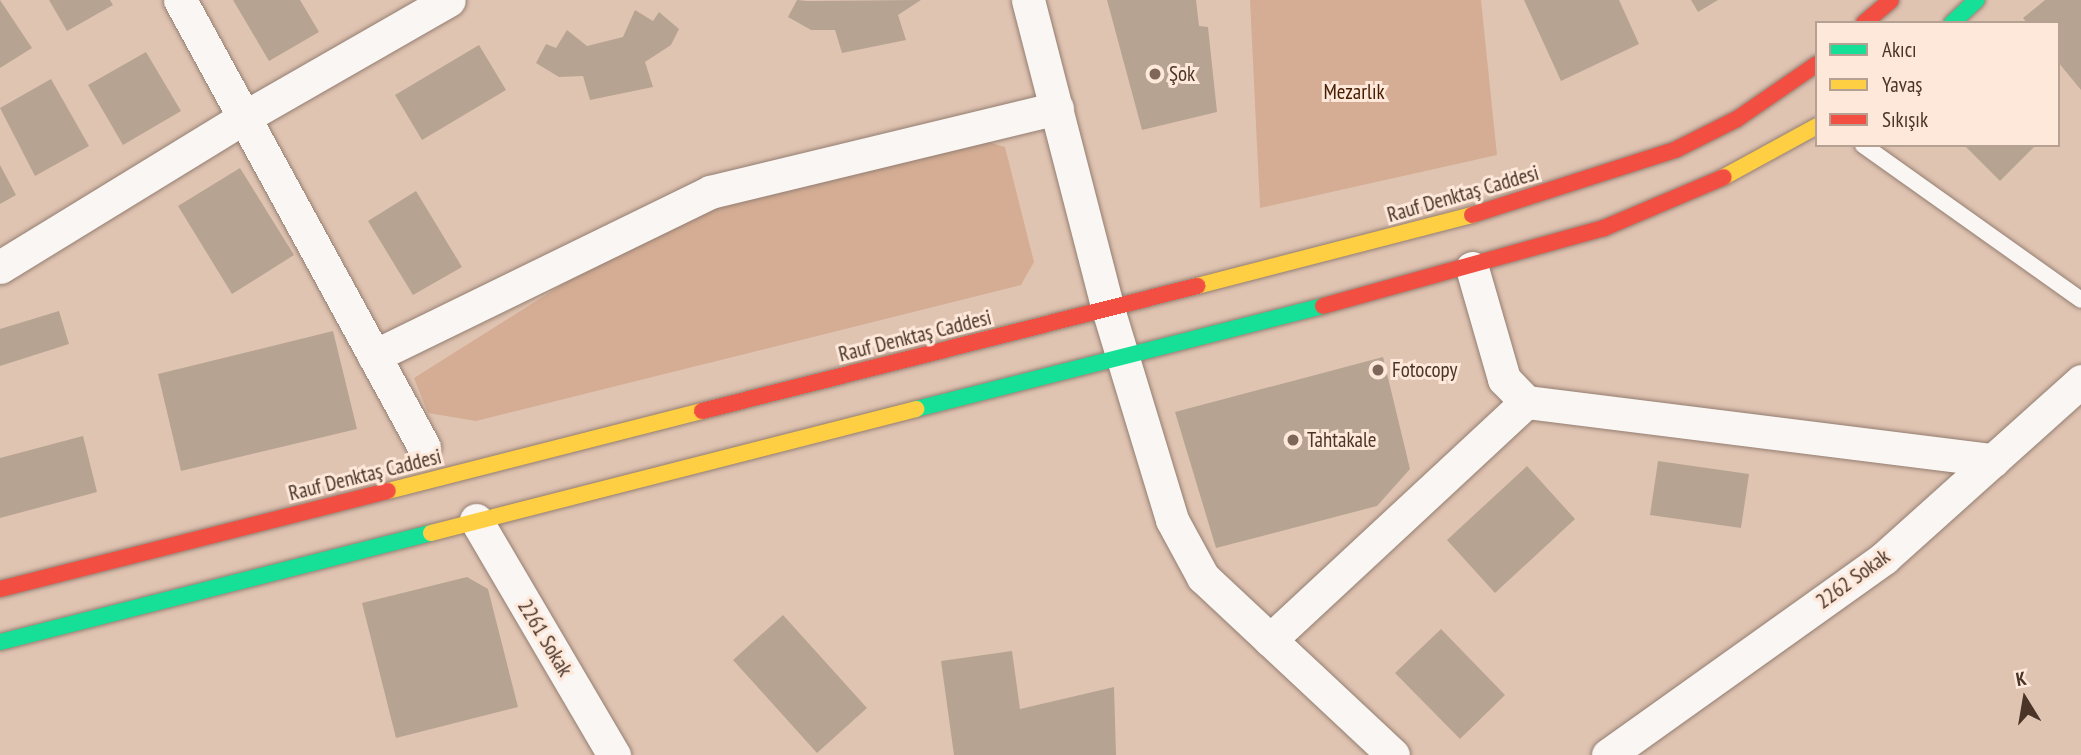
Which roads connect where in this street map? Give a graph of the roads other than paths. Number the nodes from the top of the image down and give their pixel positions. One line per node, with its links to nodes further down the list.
1 (180, 0): 10 (street)
2 (449, 0): 10 (street)
3 (1028, 0): 9 (street)
4 (1891, 0): 6 (main road)
5 (1977, 0): 7 (main road)
6 (1866, 21)
7 (1954, 21)
8 (1815, 65): 16 (main road, Rauf Denktaş Caddesi)
9 (1057, 108): 16 (street); 17 (street)
10 (243, 118): 13 (street); 17 (street)
11 (1815, 127): 14 (main road)
12 (1866, 147): 15 (lane)
13 (0, 267)
14 (1472, 268): 18 (main road); 20 (street)
15 (2081, 300)
16 (1108, 309): 18 (street); 24 (main road, Rauf Denktaş Caddesi)
17 (374, 356): 21 (street)
18 (1124, 356): 23 (main road); 25 (street)
19 (2081, 381): 22 (street, 2262 Sokak)
20 (1526, 402): 22 (street); 25 (street)
21 (424, 447)
22 (1993, 460): 29 (street, 2262 Sokak)
23 (476, 520): 26 (main road); 27 (street, 2261 Sokak)
24 (0, 589)
25 (1269, 640): 28 (street)
26 (0, 642)
27 (614, 755)
28 (1393, 755)
29 (1608, 755)

